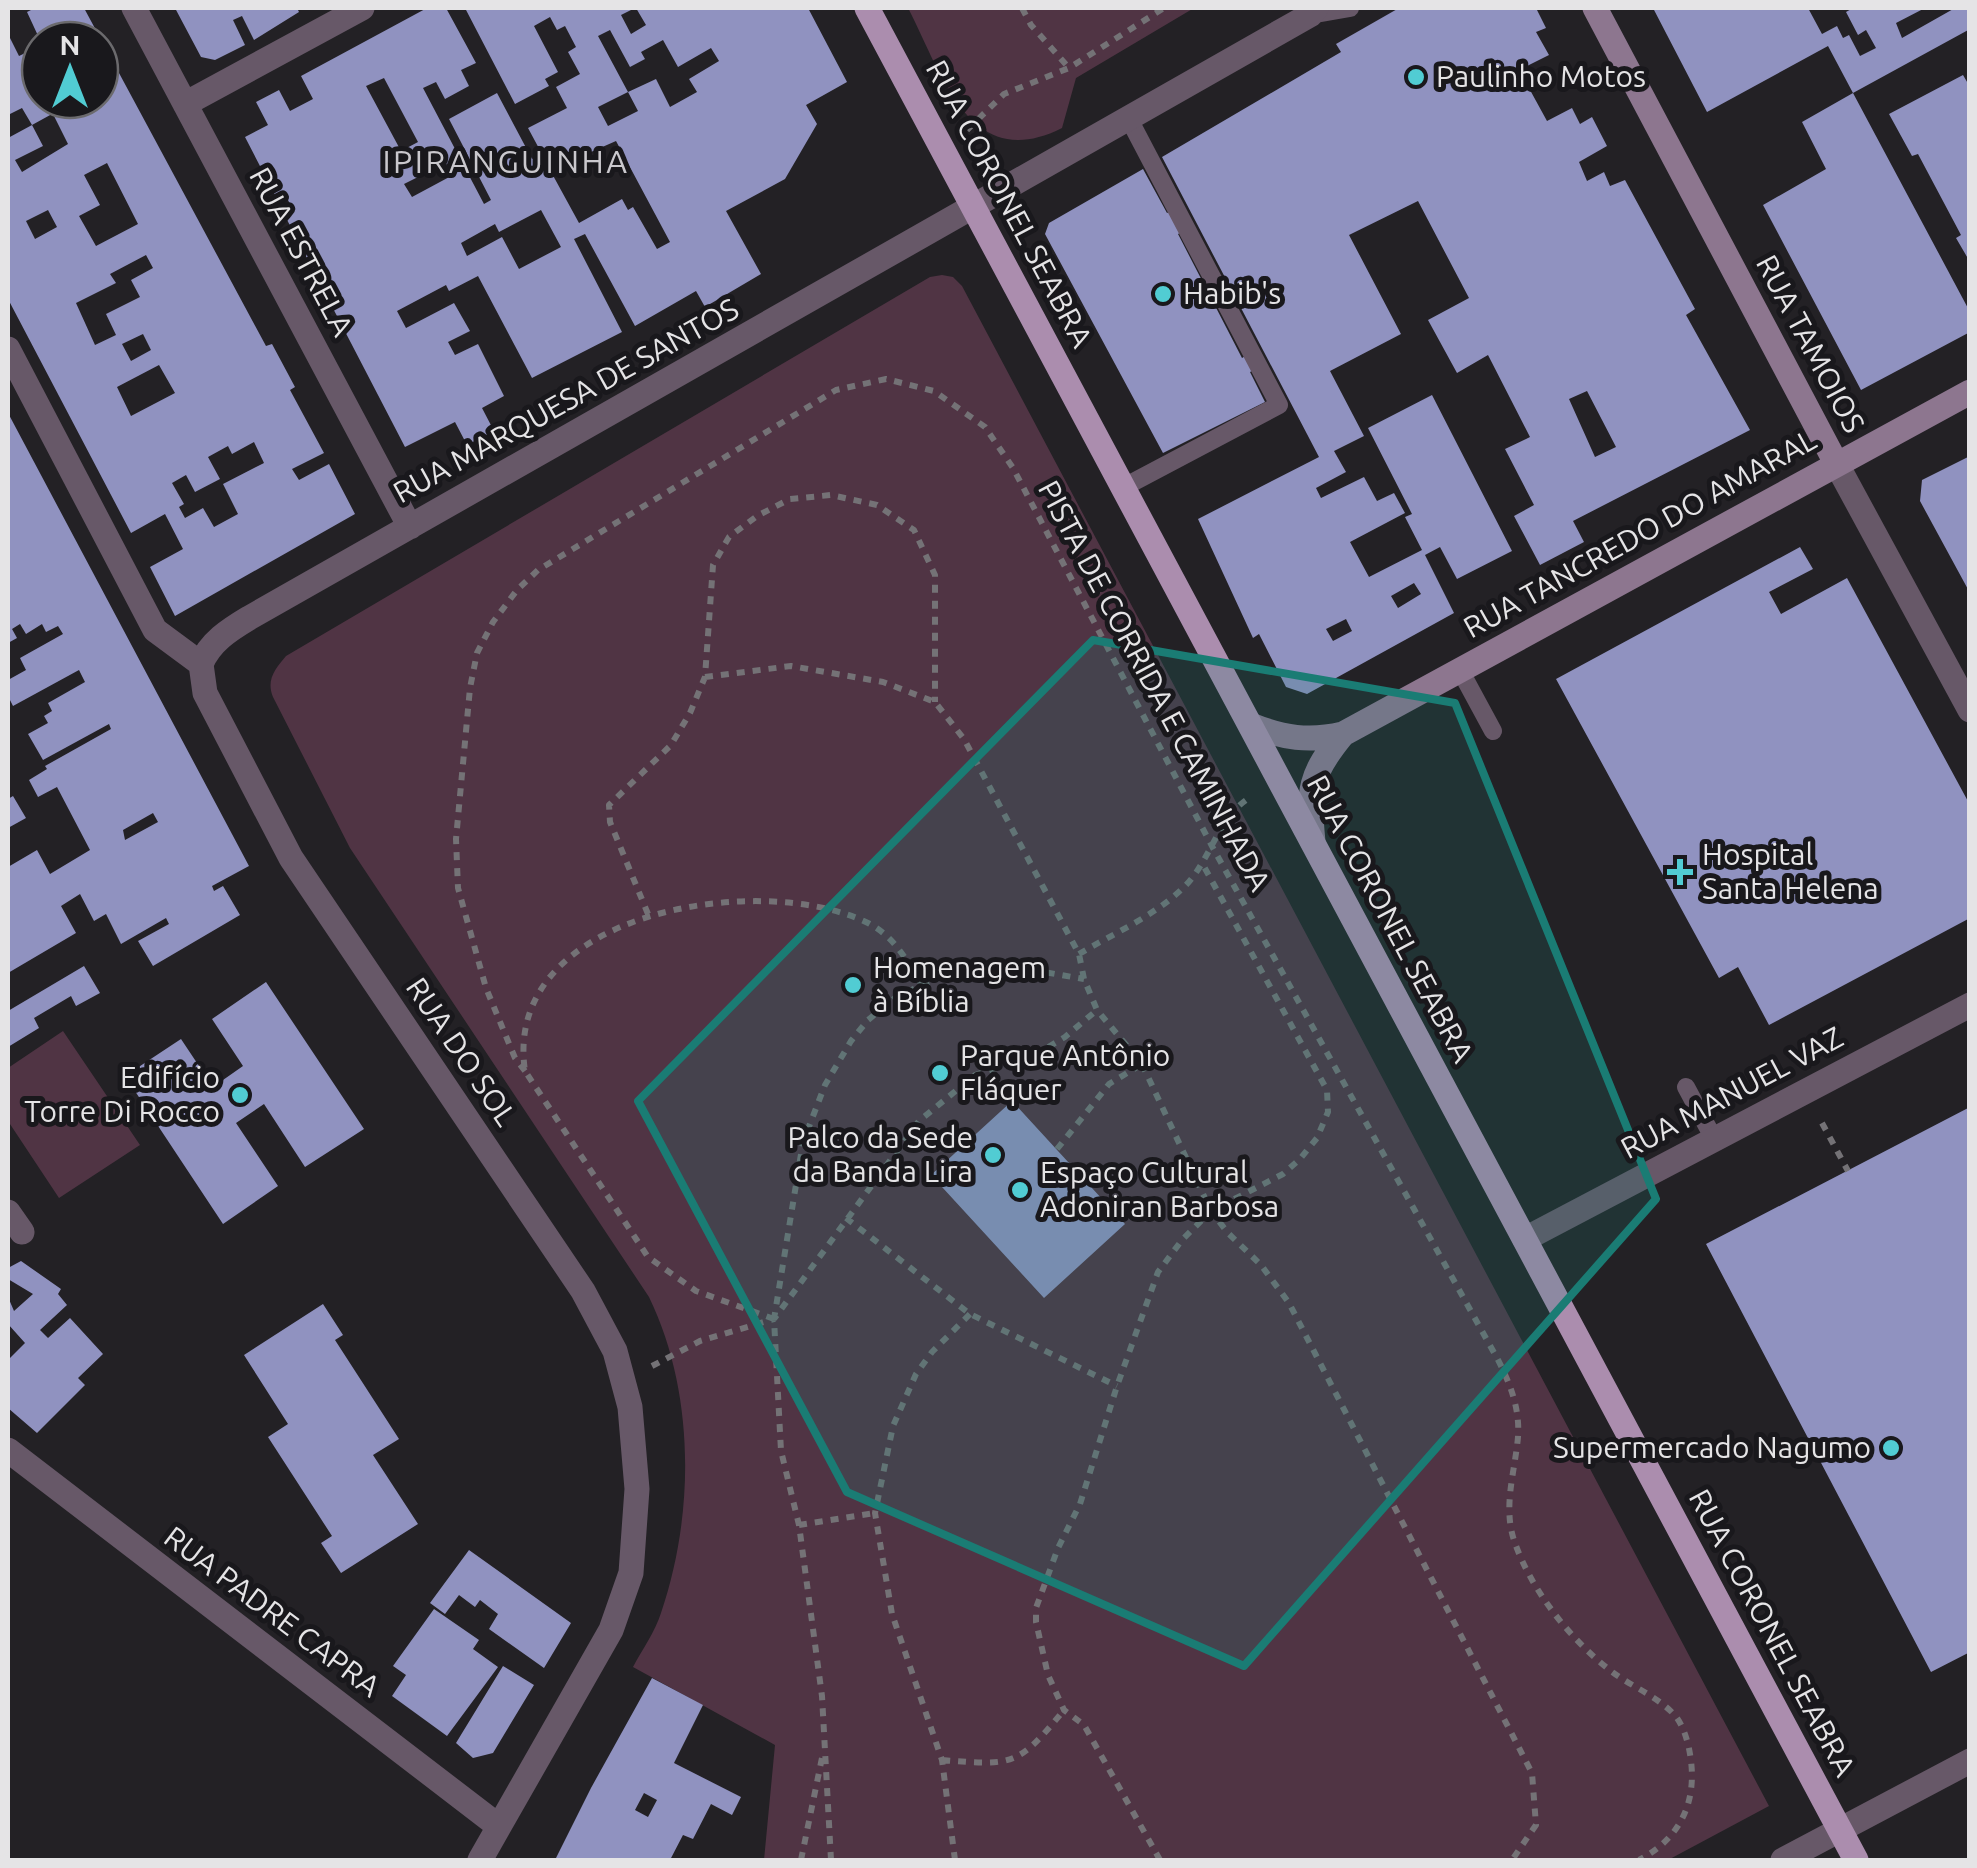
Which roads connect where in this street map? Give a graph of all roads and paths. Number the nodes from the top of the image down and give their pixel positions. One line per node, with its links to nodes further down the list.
1 (134, 8): 10 (street, RUA ESTRELA)
2 (362, 8): 10 (street)
3 (868, 8): 12 (main road, RUA CORONEL SEABRA)
4 (1022, 8): 9 (path)
5 (1164, 8): 9 (path)
6 (1350, 8): 8 (lane)
7 (1595, 8): 16 (street, RUA TAMOIOS)
8 (1313, 11): 11 (street, RUA MARQUESA DE SANTOS)
9 (1069, 68): 12 (path)
10 (186, 104): 18 (street, RUA ESTRELA)
11 (1129, 119): 13 (street, RUA MARQUESA DE SANTOS); 17 (lane)
12 (942, 148): 13 (main road, RUA CORONEL SEABRA)
13 (974, 207): 17 (main road, RUA CORONEL SEABRA); 18 (street, RUA MARQUESA DE SANTOS)
14 (8, 350): 19 (street)
15 (1970, 392): 16 (street, RUA TANCREDO DO AMARAL)
16 (1836, 464): 20 (street, RUA TANCREDO DO AMARAL); 23 (street, RUA TAMOIOS)
17 (1124, 487): 24 (main road, RUA CORONEL SEABRA)
18 (410, 527): 19 (street, RUA MARQUESA DE SANTOS)
19 (200, 664): 49 (street, RUA DO SOL)
20 (1460, 670): 25 (lane); 26 (street, RUA TANCREDO DO AMARAL)
21 (704, 677): 22 (path); 22 (path); 31 (path)
22 (935, 702): 32 (path)
23 (1970, 710)
24 (1251, 726): 26 (street, RUA TANCREDO DO AMARAL); 27 (main road, RUA CORONEL SEABRA)
25 (1493, 731)
26 (1343, 734): 28 (street, RUA TANCREDO DO AMARAL)
27 (1280, 781): 28 (main road, RUA CORONEL SEABRA); 29 (path)
28 (1313, 842): 46 (main road, RUA CORONEL SEABRA)
29 (1213, 848): 30 (path); 38 (path, PISTA DE CORRIDA E CAMINHADA); 66 (path, PISTA DE CORRIDA E CAMINHADA)
30 (1202, 863): 32 (path); 44 (path)
31 (648, 914): 34 (path); 38 (path)
32 (1079, 954): 33 (path)
33 (1084, 978): 34 (path); 36 (path)
34 (922, 985): 48 (path)
35 (1970, 1005): 40 (street, RUA MANUEL VAZ)
36 (1098, 1010): 37 (path); 45 (path)
37 (1142, 1064): 42 (path); 44 (path)
38 (525, 1071): 48 (path, PISTA DE CORRIDA E CAMINHADA)
39 (1686, 1087): 41 (lane)
40 (1805, 1091): 41 (street, RUA MANUEL VAZ); 43 (path)
41 (1714, 1140): 46 (street, RUA MANUEL VAZ)
42 (1057, 1149)
43 (1848, 1171)
44 (1210, 1211): 50 (path); 65 (path)
45 (846, 1218): 47 (path); 48 (path)
46 (1525, 1239): 59 (main road, RUA CORONEL SEABRA)
47 (970, 1314): 50 (path); 52 (path)
48 (774, 1319): 49 (path); 53 (path)
49 (624, 1379): 58 (street, RUA DO SOL)
50 (1117, 1386): 54 (path)
51 (8, 1450): 58 (street, RUA PADRE CAPRA)
52 (875, 1513): 53 (path); 56 (path)
53 (799, 1525): 55 (path)
54 (1064, 1710): 56 (path); 64 (path)
55 (826, 1742): 61 (path); 62 (path)
56 (942, 1760): 63 (path)
57 (1970, 1762): 59 (street)
58 (498, 1825): 60 (street, RUA DO SOL)
59 (1840, 1830): 67 (street); 68 (main road, RUA CORONEL SEABRA)
60 (480, 1860)
61 (801, 1860)
62 (831, 1860)
63 (954, 1860)
64 (1160, 1860)
65 (1512, 1860)
66 (1639, 1860)
67 (1783, 1860)
68 (1856, 1860)

